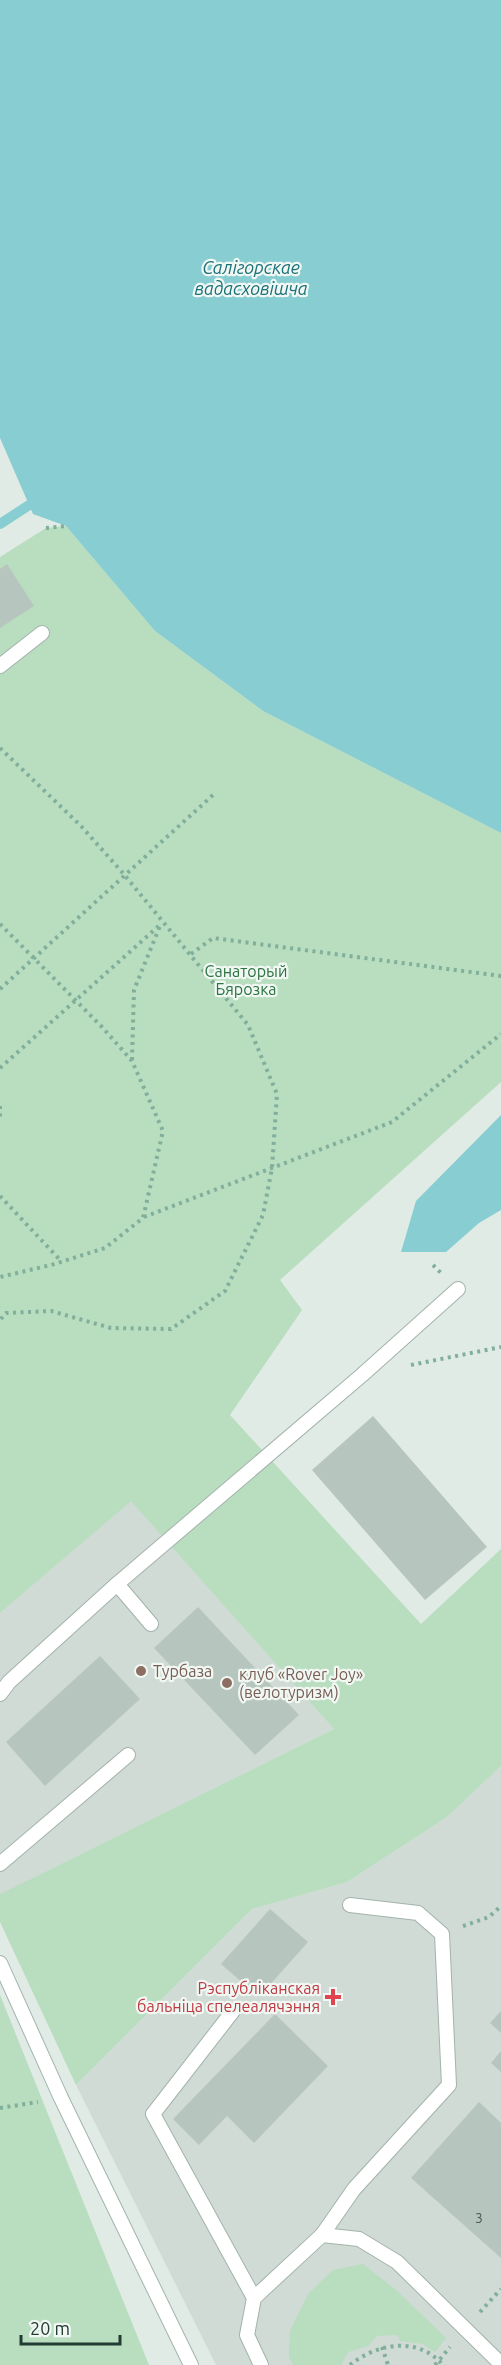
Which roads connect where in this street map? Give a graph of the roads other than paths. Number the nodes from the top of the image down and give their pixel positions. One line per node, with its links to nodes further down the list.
1 (42, 633): 2 (lane)
2 (0, 666)
3 (458, 1289): 4 (lane)
4 (117, 1584): 5 (lane); 6 (lane)
5 (151, 1624)
6 (0, 1694)
7 (128, 1755): 8 (lane)
8 (0, 1863)
9 (350, 1905): 12 (lane)
10 (0, 1964): 15 (lane)
11 (233, 2011): 13 (lane)
12 (322, 2235): 13 (lane); 14 (lane)
13 (254, 2298): 16 (lane)
14 (501, 2364)
15 (191, 2365)
16 (261, 2365)

